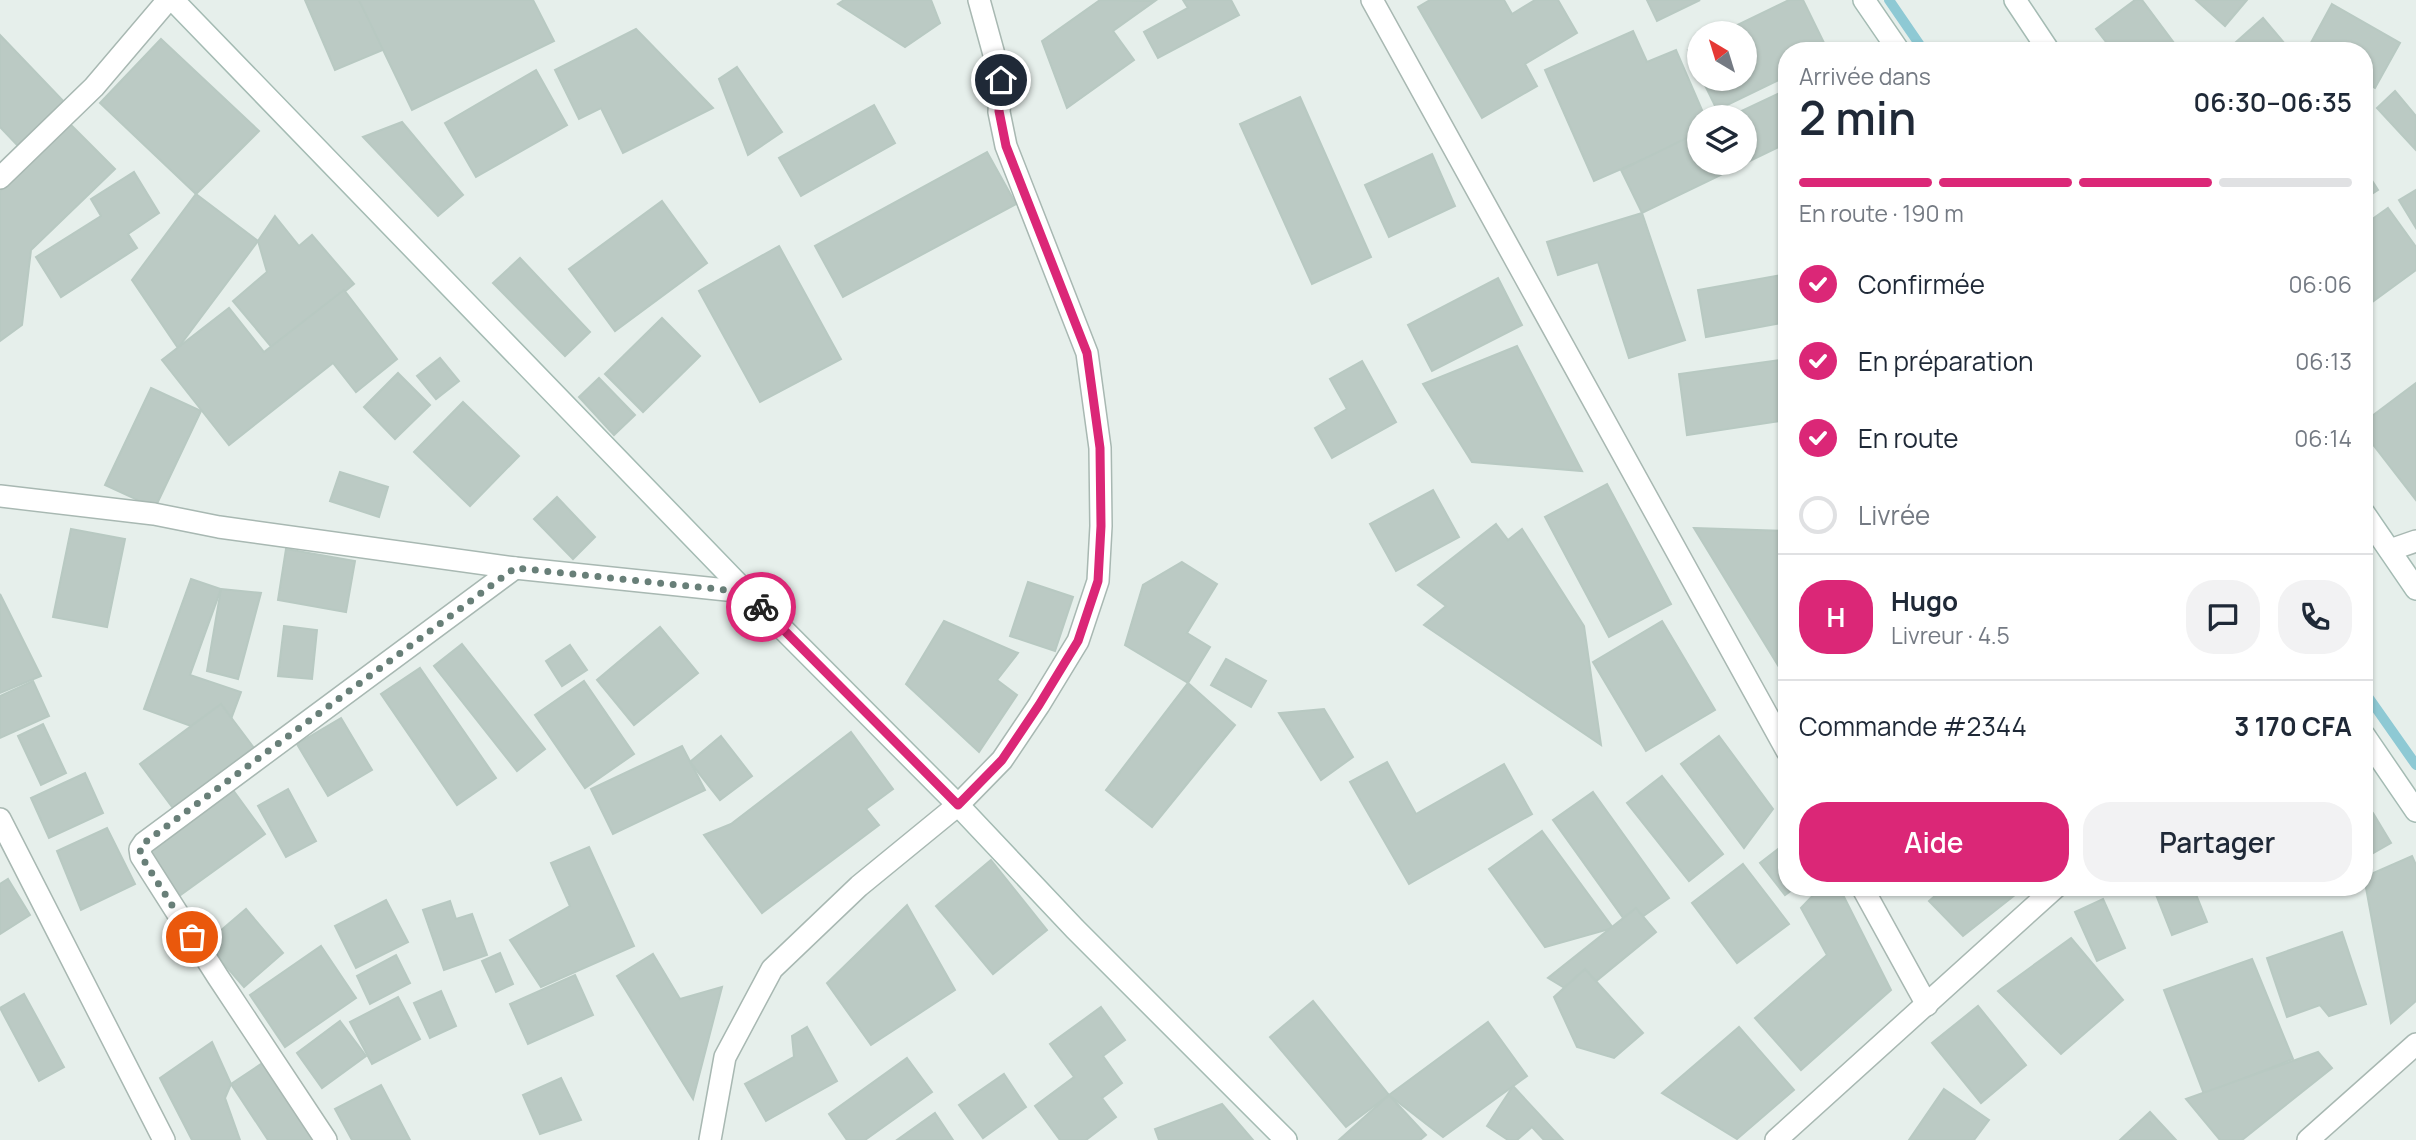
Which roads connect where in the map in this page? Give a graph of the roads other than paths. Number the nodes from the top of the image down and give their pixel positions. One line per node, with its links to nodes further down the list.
1 (168, 0): 9 (street)
2 (173, 0): 16 (street)
3 (1371, 0): 17 (street)
4 (1864, 0): 7 (street)
5 (2015, 0): 8 (street)
6 (988, 4): 19 (street)
7 (1893, 42)
8 (2043, 42)
9 (0, 178)
10 (0, 496): 14 (street)
11 (2373, 526): 13 (street)
12 (2416, 541): 13 (street)
13 (2390, 550): 15 (street)
14 (515, 568): 16 (street); 27 (street)
15 (2416, 589)
16 (746, 592): 19 (street)
17 (1778, 735)
18 (2373, 748): 20 (street)
19 (958, 805): 28 (street); 29 (street)
20 (2416, 811)
21 (0, 819): 26 (street)
22 (1867, 896): 24 (street)
23 (2046, 896): 24 (street)
24 (1927, 1005): 30 (street)
25 (2416, 1044): 31 (street)
26 (164, 1140)
27 (327, 1140)
28 (710, 1140)
29 (1286, 1140)
30 (1776, 1140)
31 (2308, 1140)

